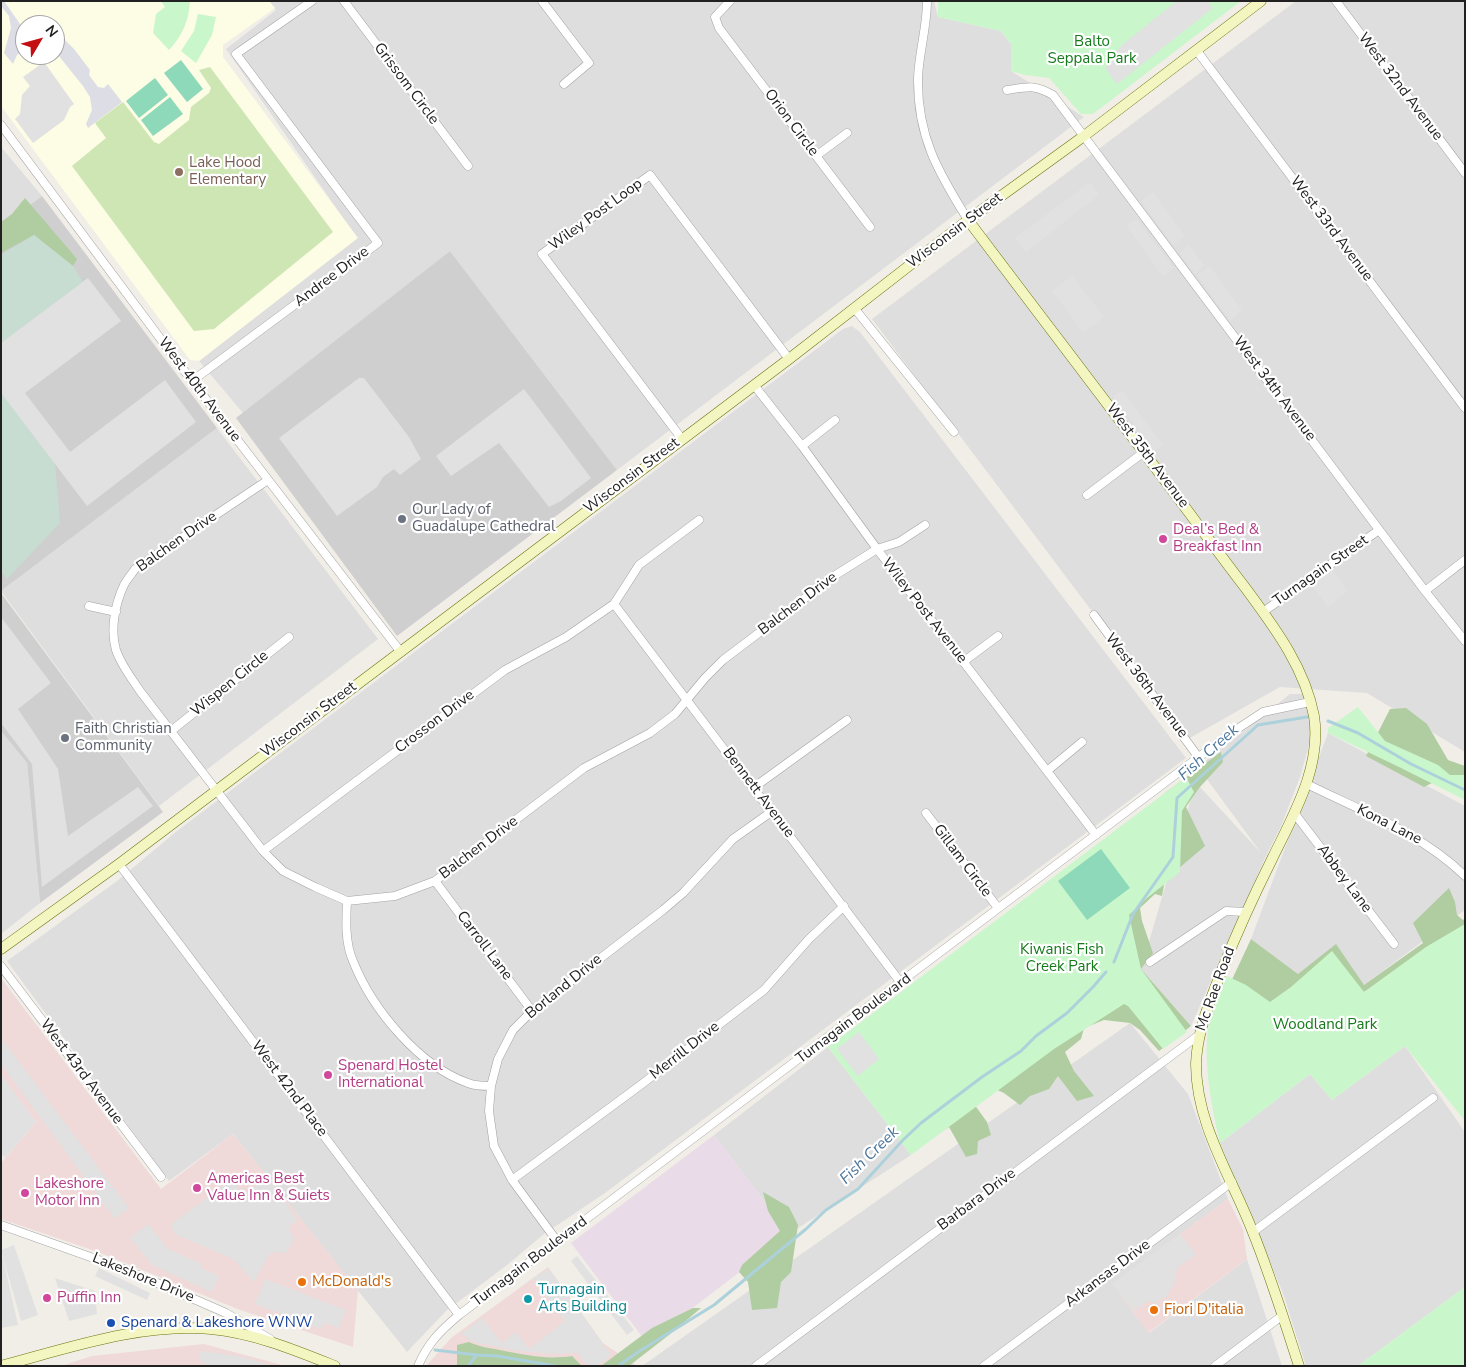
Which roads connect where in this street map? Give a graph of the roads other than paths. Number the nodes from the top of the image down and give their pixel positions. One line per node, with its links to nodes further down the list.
1 (312, 1): 21 (street, Andree Drive)
2 (344, 1): 15 (street, Grissom Circle)
3 (542, 1): 9 (street)
4 (730, 1): 14 (street, Orion Circle)
5 (928, 1): 17 (street)
6 (1261, 1): 8 (street, Wisconsin Street)
7 (1336, 1): 16 (street, West 32nd Avenue)
8 (1197, 51): 13 (street, Wisconsin Street); 23 (street, West 33rd Avenue)
9 (564, 84)
10 (1007, 90): 13 (street, West 34th Avenue)
11 (1, 125): 21 (street, West 40th Avenue)
12 (847, 133): 14 (street)
13 (1084, 136): 17 (street, Wisconsin Street); 33 (street, West 34th Avenue)
14 (816, 156): 18 (street, Orion Circle)
15 (468, 166)
16 (1465, 173)
17 (968, 220): 19 (street, Wisconsin Street); 28 (street, West 35th Avenue)
18 (870, 227)
19 (855, 309): 20 (street, Wisconsin Street); 25 (street)
20 (789, 359): 22 (street, Wisconsin Street); 26 (street, Wiley Post Loop)
21 (192, 381): 29 (street, West 40th Avenue)
22 (754, 385): 26 (street, Wisconsin Street); 27 (street, Wiley Post Avenue)
23 (1465, 408)
24 (835, 420): 27 (street)
25 (954, 432)
26 (682, 438): 45 (street, Wisconsin Street)
27 (802, 446): 34 (street, Wiley Post Avenue)
28 (1144, 452): 30 (street); 40 (street, West 35th Avenue)
29 (268, 480): 39 (street, Balchen Drive); 45 (street, West 40th Avenue)
30 (1087, 495)
31 (699, 520): 37 (street)
32 (925, 524): 34 (street, Balchen Drive)
33 (1379, 530): 36 (street, West 34th Avenue); 40 (street, Turnagain Street)
34 (877, 550): 46 (street, Wiley Post Avenue); 47 (street, Balchen Drive)
35 (1465, 560): 36 (street)
36 (1425, 591): 44 (street, West 34th Avenue)
37 (614, 604): 47 (street, Bennett Avenue); 61 (street, Crosson Drive)
38 (89, 606): 39 (street)
39 (116, 612): 50 (street, Balchen Drive)
40 (1263, 612): 48 (street, West 35th Avenue)
41 (1094, 615): 52 (street, West 36th Avenue)
42 (998, 636): 46 (street)
43 (289, 637): 50 (street, Wispen Circle)
44 (1465, 641)
45 (400, 651): 56 (street, Wisconsin Street)
46 (963, 662): 53 (street, Wiley Post Avenue)
47 (688, 701): 55 (street, Bennett Avenue); 64 (street, Balchen Drive)
48 (1310, 702): 52 (street, Turnagain Boulevard); 54 (street, Mc Rae Road)
49 (847, 720): 55 (street)
50 (171, 731): 56 (street, Balchen Drive)
51 (1082, 742): 53 (street)
52 (1199, 758): 60 (street, Turnagain Boulevard)
53 (1047, 771): 60 (street, Wiley Post Avenue)
54 (1307, 784): 59 (street, Mc Rae Road); 63 (street, Kona Lane)
55 (753, 788): 57 (street, Bennett Avenue)
56 (217, 790): 61 (street, Balchen Drive); 62 (street, Wisconsin Street)
57 (771, 812): 66 (street, Bennett Avenue); 74 (street, Borland Drive)
58 (926, 813): 67 (street, Gillam Circle)
59 (1295, 814): 68 (street, Mc Rae Road); 69 (street, Abbey Lane)
60 (1096, 835): 67 (street, Turnagain Boulevard)
61 (263, 851): 65 (street, Balchen Drive)
62 (119, 864): 70 (street, Wisconsin Street); 85 (street, West 42nd Place)
63 (1465, 876)
64 (436, 881): 65 (street, Balchen Drive); 74 (street, Carroll Lane)
65 (347, 901): 76 (street)
66 (844, 906): 73 (street, Bennett Avenue); 79 (street, Merrill Drive)
67 (998, 908): 73 (street, Turnagain Boulevard)
68 (1245, 912): 71 (street); 75 (street, Mc Rae Road)
69 (1394, 944)
70 (1, 949)
71 (1150, 962)
72 (1, 966): 78 (street, West 43rd Avenue)
73 (902, 983): 83 (street, Turnagain Boulevard)
74 (532, 1011): 76 (street, Borland Drive)
75 (1199, 1035): 80 (street, Mc Rae Road); 92 (street, Barbara Drive)
76 (491, 1086): 79 (street, Borland Drive)
77 (1433, 1098): 82 (street)
78 (161, 1177)
79 (512, 1180): 83 (street, Borland Drive)
80 (1232, 1182): 82 (street, Mc Rae Road); 93 (street, Arkansas Drive)
81 (1, 1225): 84 (street, Lakeshore Drive)
82 (1253, 1232): 86 (street, Mc Rae Road)
83 (558, 1241): 85 (street, Turnagain Boulevard)
84 (226, 1313): 87 (street); 88 (street, Lakeshore Drive)
85 (459, 1315): 91 (street, Turnagain Boulevard)
86 (1283, 1315): 94 (street); 95 (street, Mc Rae Road)
87 (223, 1331): 88 (street); 89 (street)
88 (279, 1344): 90 (street)
89 (1, 1366)
90 (335, 1366)
91 (418, 1366)
92 (756, 1366)
93 (984, 1366)
94 (1215, 1366)
95 (1299, 1366)

